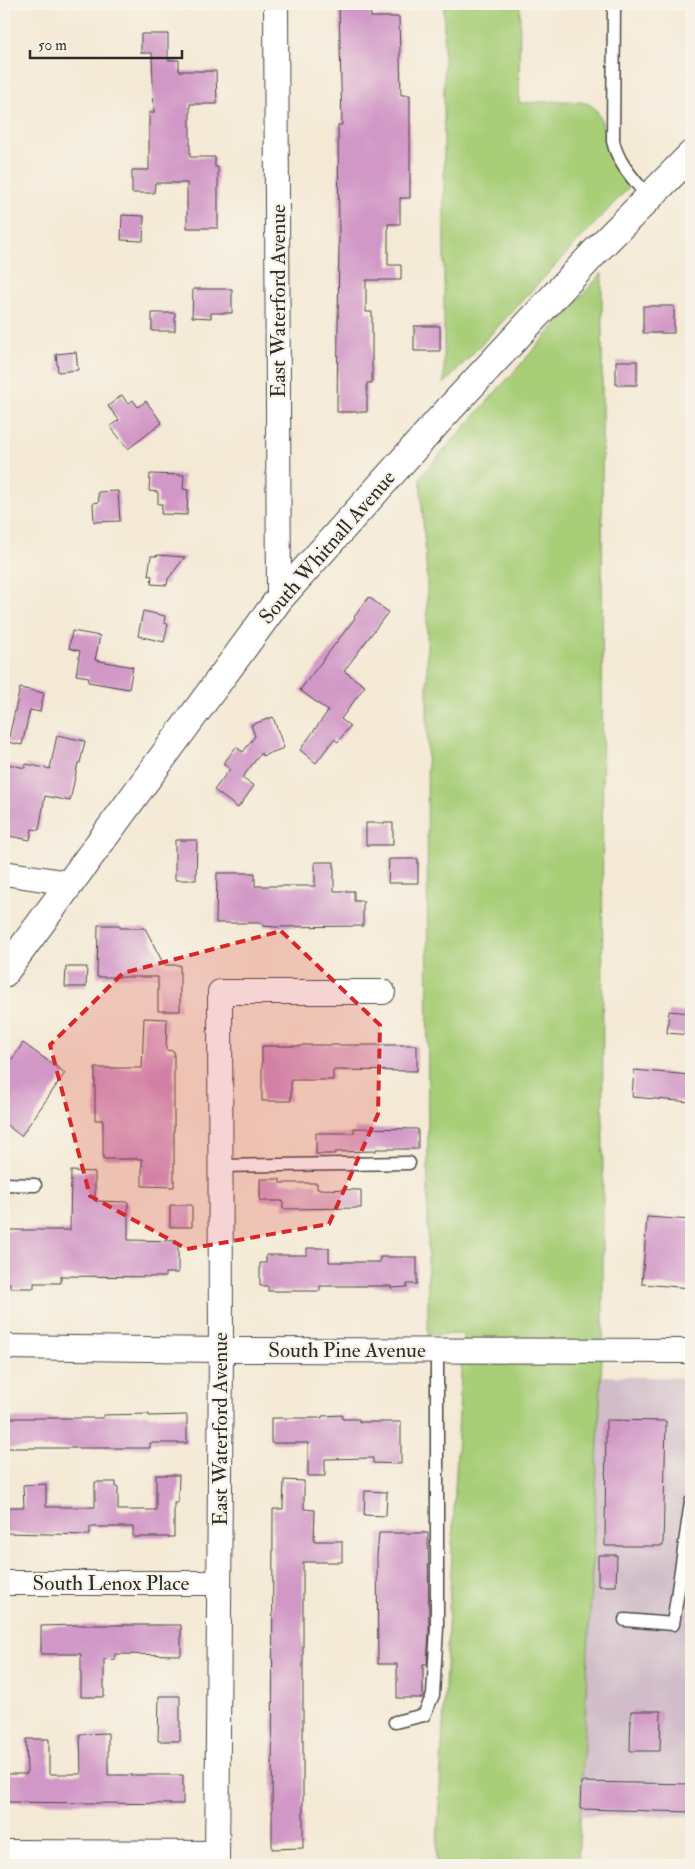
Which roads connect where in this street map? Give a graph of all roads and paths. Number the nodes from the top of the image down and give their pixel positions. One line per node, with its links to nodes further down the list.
1 (276, 4): 5 (street, East Waterford Avenue)
2 (614, 4): 4 (lane)
3 (691, 155): 4 (street, South Whitnall Avenue)
4 (648, 197): 5 (street, South Whitnall Avenue)
5 (279, 599): 7 (street, South Whitnall Avenue)
6 (4, 873): 7 (street)
7 (69, 883): 8 (street, South Whitnall Avenue)
8 (4, 973)
9 (383, 992): 11 (street, East Waterford Avenue)
10 (409, 1163): 11 (lane)
11 (220, 1166): 15 (street, East Waterford Avenue)
12 (4, 1184): 13 (lane)
13 (35, 1184)
14 (4, 1347): 15 (street, South Pine Avenue)
15 (221, 1350): 16 (street, South Pine Avenue); 20 (street, East Waterford Avenue)
16 (437, 1351): 17 (street, South Pine Avenue); 22 (lane)
17 (691, 1351)
18 (691, 1502): 21 (lane)
19 (4, 1583): 20 (street, South Lenox Place)
20 (219, 1583): 24 (street, East Waterford Avenue)
21 (625, 1620)
22 (395, 1722)
23 (4, 1852): 24 (street)
24 (217, 1859)

